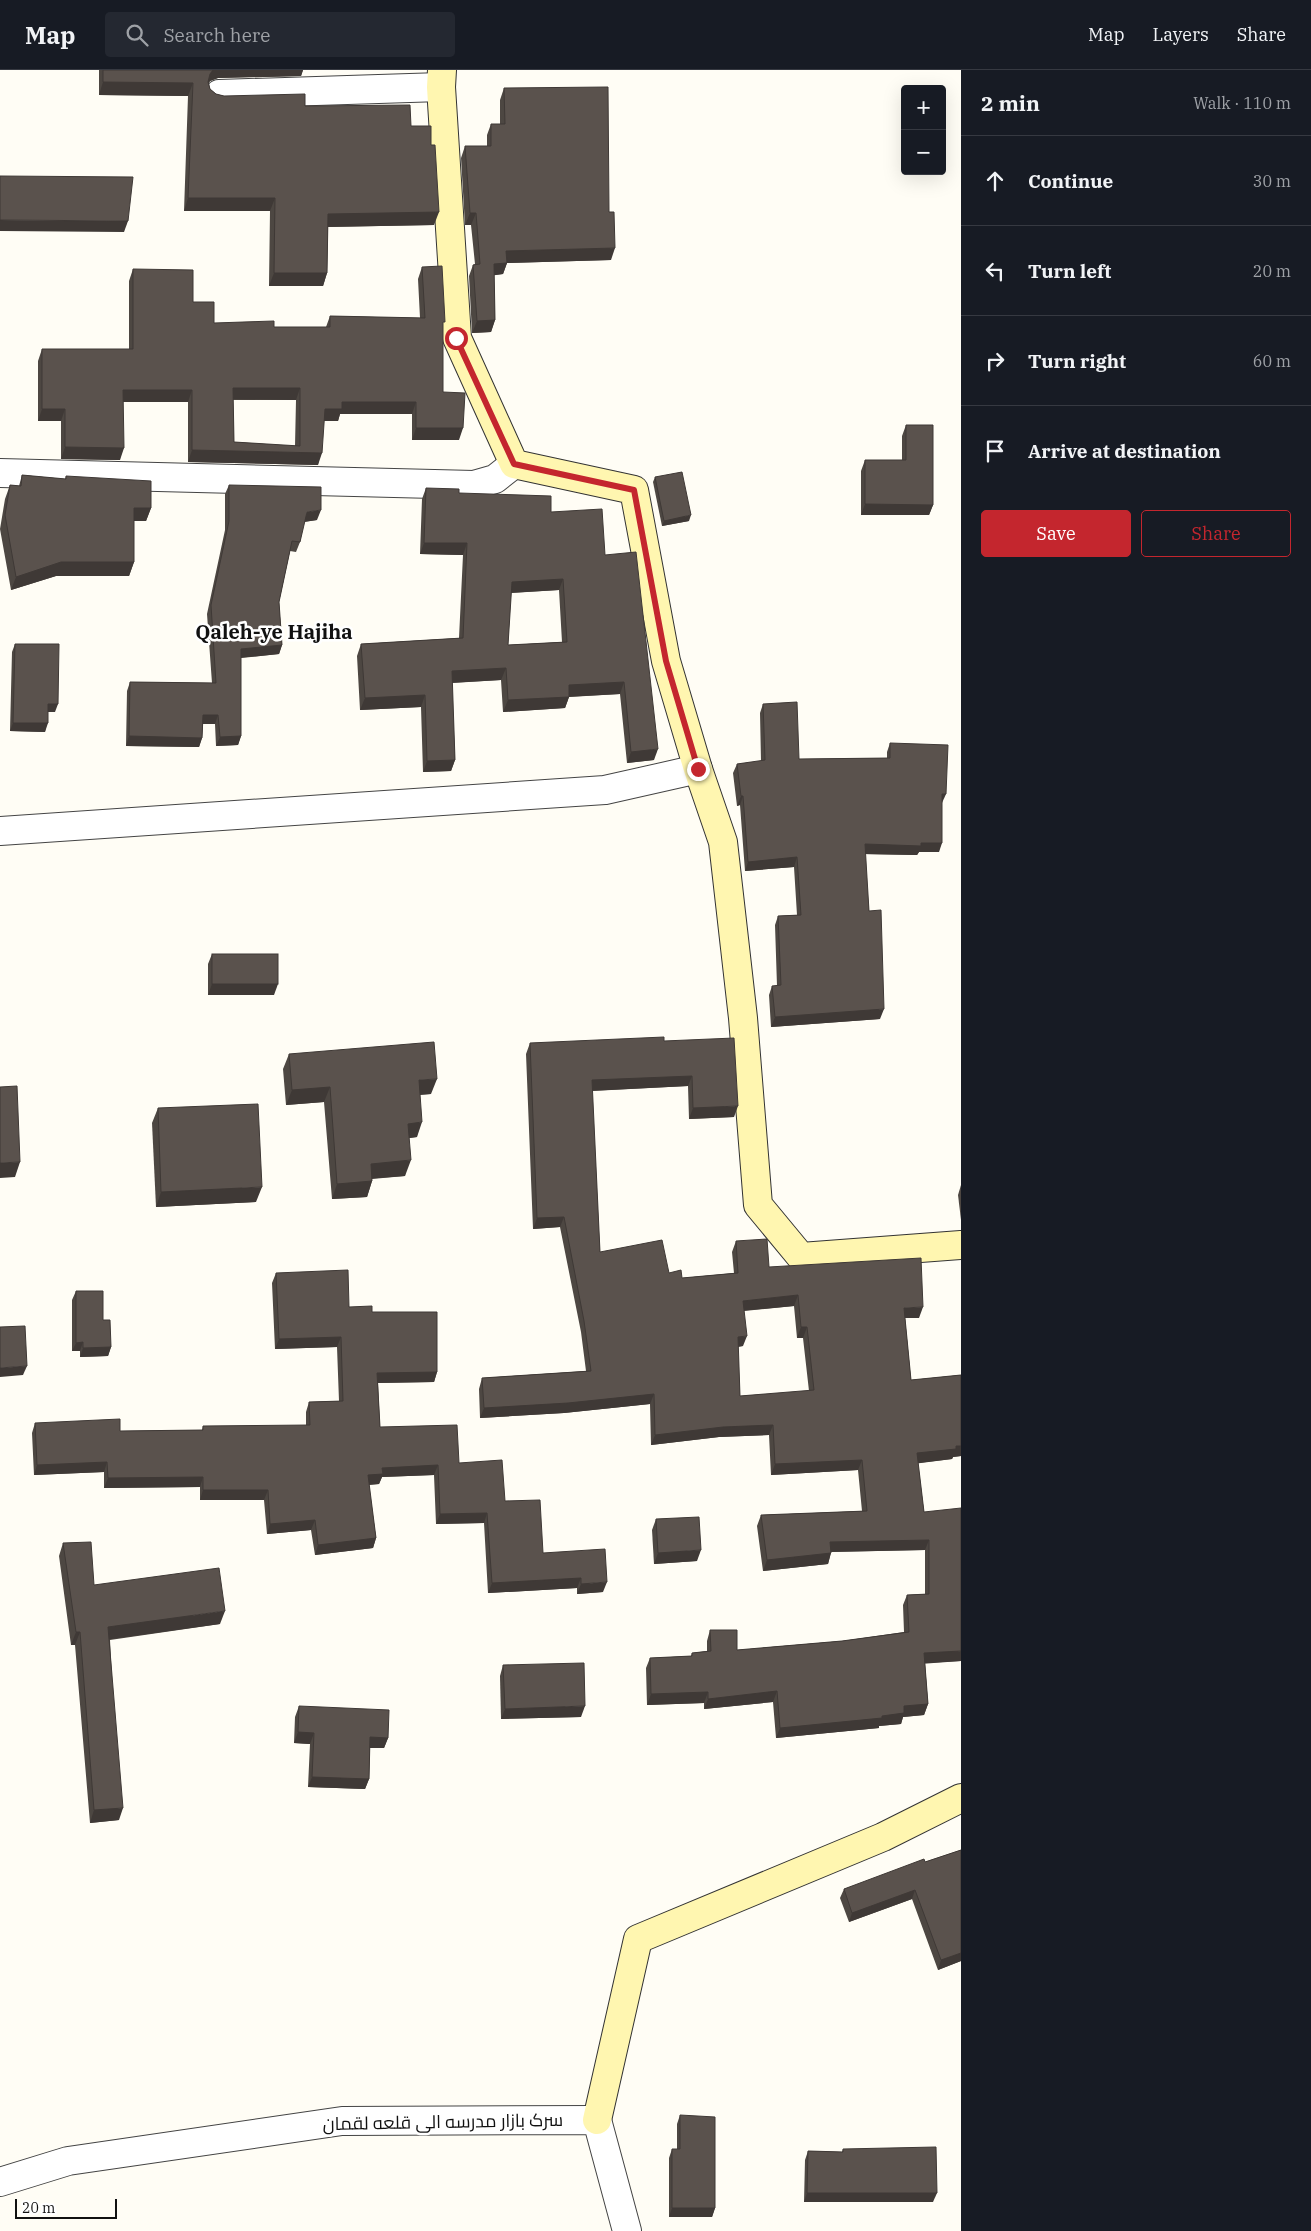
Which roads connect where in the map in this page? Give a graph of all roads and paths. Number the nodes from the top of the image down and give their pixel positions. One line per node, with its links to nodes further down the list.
1 (441, 78): 2 (street); 3 (street)
2 (219, 94)
3 (514, 464): 4 (street); 5 (street)
4 (0, 473)
5 (698, 769): 6 (street); 7 (street)
6 (0, 831)
7 (961, 1245)
8 (961, 1798): 9 (street)
9 (597, 2120): 10 (street, سرک بازار مدرسه الی قلعه لقمان); 11 (street)
10 (0, 2182)
11 (627, 2231)

